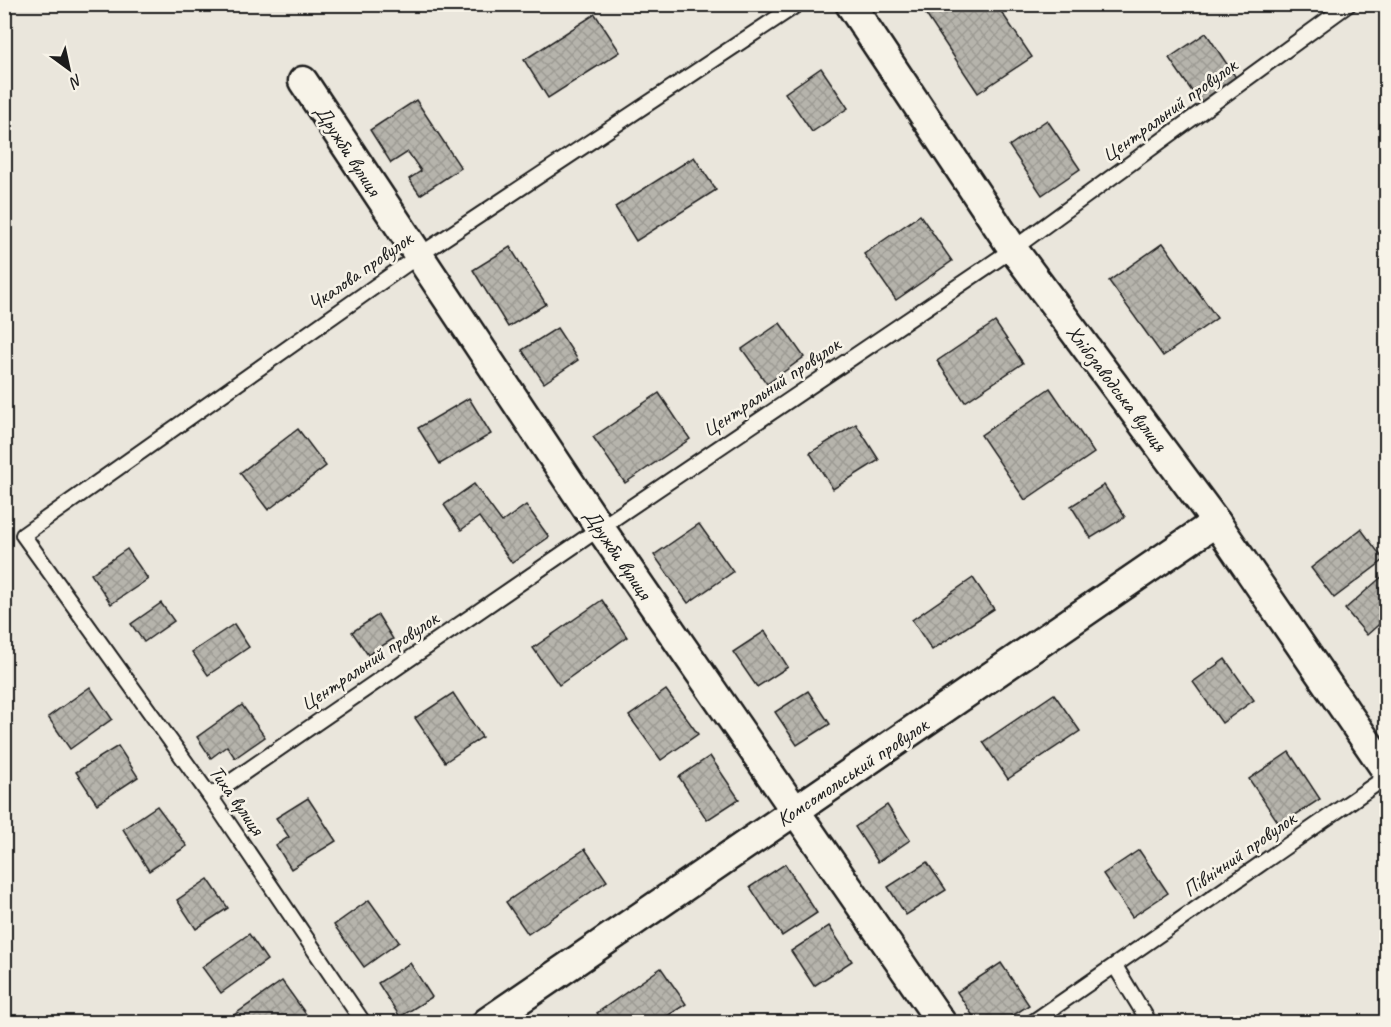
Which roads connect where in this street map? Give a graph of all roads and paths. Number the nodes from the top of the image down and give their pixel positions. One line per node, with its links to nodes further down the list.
1 (798, 4): 6 (lane, Чкалова провулок)
2 (850, 4): 5 (street, Хлібозаводська вулиця)
3 (1349, 4): 5 (lane, Центральний провулок)
4 (303, 81): 6 (street, Дружби вулиця)
5 (1013, 249): 7 (street, Хлібозаводська вулиця); 8 (lane, Центральний провулок)
6 (418, 256): 8 (street, Дружби вулиця); 9 (lane, Чкалова провулок)
7 (1216, 522): 10 (street, Хлібозаводська вулиця); 13 (street, Комсомольський провулок)
8 (600, 528): 12 (lane, Центральний провулок); 13 (street, Дружби вулиця)
9 (72, 604): 12 (lane, Тиха вулиця)
10 (1386, 770)
11 (1386, 777): 14 (lane, Північний провулок)
12 (210, 796): 15 (lane, Тиха вулиця)
13 (795, 811): 16 (street, Комсомольський провулок); 17 (street, Дружби вулиця)
14 (1115, 966): 18 (lane, Північний провулок); 19 (lane)
15 (363, 1023)
16 (487, 1023)
17 (941, 1023)
18 (1034, 1023)
19 (1149, 1023)

